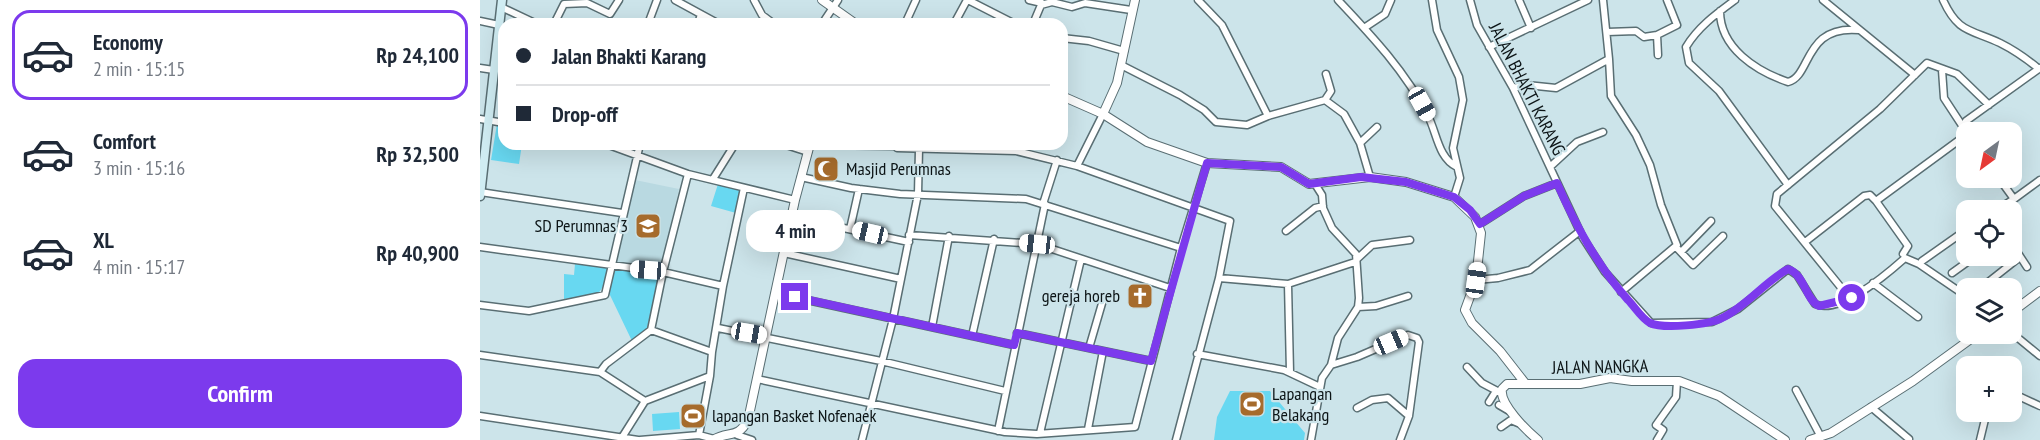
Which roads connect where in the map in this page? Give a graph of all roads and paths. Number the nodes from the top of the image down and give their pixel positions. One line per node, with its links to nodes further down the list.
1 (619, 0): 31 (street)
2 (657, 0): 32 (street)
3 (675, 0): 29 (street)
4 (754, 0): 35 (street)
5 (822, 0): 26 (street)
6 (838, 0): 26 (street)
7 (916, 0): 38 (street)
8 (968, 0): 39 (street); 40 (street)
9 (1029, 0): 23 (street)
10 (1135, 0): 27 (street)
11 (1198, 0): 67 (street)
12 (1338, 0): 44 (street)
13 (1391, 0): 44 (street)
14 (1432, 0): 88 (street)
15 (1470, 0): 50 (street, JALAN BHAKTI KARANG)
16 (1519, 0): 45 (street)
17 (1588, 0): 24 (street)
18 (1603, 0): 47 (street)
19 (1667, 0): 48 (street)
20 (1735, 0): 28 (street)
21 (1823, 0): 46 (street)
22 (1943, 0): 57 (street)
23 (1042, 3): 27 (street); 41 (street)
24 (1572, 3): 45 (street)
25 (501, 4): 30 (street)
26 (832, 9): 36 (street); 37 (street)
27 (1131, 10): 51 (street)
28 (1720, 11): 46 (street); 96 (street)
29 (701, 14): 33 (street); 34 (street)
30 (526, 18)
31 (557, 18)
32 (650, 18)
33 (700, 18)
34 (708, 18)
35 (766, 18)
36 (826, 18)
37 (846, 18)
38 (908, 18)
39 (958, 18)
40 (1003, 18)
41 (1036, 18)
42 (480, 21): 43 (street)
43 (498, 25)
44 (1364, 28): 88 (street)
45 (1531, 28): 50 (street)
46 (1859, 30): 61 (street)
47 (1607, 32): 48 (street); 54 (street)
48 (1657, 34): 52 (street)
49 (1068, 39): 51 (street)
50 (1489, 47): 62 (street, JALAN BHAKTI KARANG)
51 (1124, 51): 55 (street)
52 (1658, 55)
53 (498, 57): 58 (main road)
54 (1609, 59): 62 (street); 126 (street)
55 (1121, 66): 66 (street); 67 (street)
56 (480, 68): 58 (street)
57 (2040, 68): 65 (street)
58 (494, 70): 69 (main road)
59 (1942, 70): 61 (street); 65 (street); 71 (street)
60 (1326, 74): 64 (street)
61 (1915, 75): 96 (street)
62 (1513, 88): 87 (street, JALAN BHAKTI KARANG)
63 (1068, 99): 66 (street)
64 (1325, 100): 67 (street); 76 (street)
65 (1989, 105): 72 (street)
66 (1103, 114): 85 (street); 86 (street)
67 (1268, 116)
68 (480, 119): 69 (street)
69 (490, 121): 70 (street); 100 (main road)
70 (498, 122)
71 (1960, 122)
72 (1966, 122)
73 (1377, 127): 76 (street)
74 (1603, 132): 87 (street)
75 (1956, 140): 105 (street)
76 (1360, 143): 91 (street)
77 (623, 150): 83 (street)
78 (639, 150): 83 (street)
79 (731, 150): 93 (street)
80 (808, 150): 90 (street)
81 (919, 150): 101 (street)
82 (1001, 150): 84 (street)
83 (638, 155): 89 (street); 109 (street)
84 (1056, 160): 86 (street); 106 (street)
85 (1207, 163): 95 (street); 108 (street)
86 (1077, 166): 108 (street)
87 (1551, 166): 94 (street, JALAN BHAKTI KARANG)
88 (1456, 167): 102 (street)
89 (688, 174): 93 (street); 137 (street)
90 (801, 177): 99 (street); 104 (street)
91 (1370, 177): 95 (street); 102 (street)
92 (2040, 179): 103 (street)
93 (713, 180): 97 (street)
94 (1557, 183): 112 (street); 115 (street, JALAN BHAKTI KARANG)
95 (1315, 184): 107 (street)
96 (1788, 185): 122 (street)
97 (744, 188): 104 (street); 145 (street)
98 (2006, 188): 103 (street)
99 (859, 189): 101 (street); 113 (street)
100 (480, 193): 109 (street)
101 (918, 194): 106 (street); 119 (street)
102 (1454, 197): 112 (street)
103 (2014, 199)
104 (795, 200): 110 (street)
105 (1876, 201): 122 (street); 128 (street)
106 (1044, 204): 123 (street); 125 (street)
107 (1323, 206): 114 (street); 130 (street)
108 (1193, 207): 125 (street); 139 (street)
109 (622, 213): 133 (street)
110 (792, 217): 113 (street); 127 (street)
111 (1711, 221): 126 (street)
112 (1480, 224): 142 (street)
113 (850, 229): 119 (street)
114 (1286, 231)
115 (1580, 231): 142 (street); 150 (street, JALAN BHAKTI KARANG)
116 (949, 236): 119 (street); 120 (street); 159 (street)
117 (1723, 236): 126 (street)
118 (1956, 237): 132 (street)
119 (909, 239): 141 (street)
120 (994, 239): 123 (street); 164 (street)
121 (1410, 240): 130 (street)
122 (1805, 242): 148 (street)
123 (1037, 244): 129 (street); 162 (street)
124 (480, 247): 133 (street)
125 (1181, 248): 146 (street)
126 (1679, 250): 150 (street)
127 (784, 253): 141 (street); 151 (street)
128 (1904, 254)
129 (1081, 259): 146 (street); 166 (street)
130 (1356, 260): 144 (street); 156 (street)
131 (2022, 260): 136 (street)
132 (1922, 261)
133 (611, 266): 137 (street); 155 (street)
134 (1962, 266): 138 (street)
135 (2009, 266): 140 (street)
136 (2026, 267)
137 (663, 272): 145 (street); 161 (street)
138 (1952, 273)
139 (1219, 278): 144 (street); 172 (street)
140 (1993, 278)
141 (901, 279): 158 (street)
142 (1476, 280): 184 (street)
143 (1873, 283): 147 (street, JALAN BHAKTI KARANG); 150 (street, JALAN BHAKTI KARANG); 157 (street)
144 (1288, 284): 180 (street)
145 (723, 286): 160 (street)
146 (1170, 288): 176 (street)
147 (1956, 289)
148 (1843, 290)
149 (2040, 291): 154 (street)
150 (1621, 292)
151 (775, 293): 158 (street); 163 (street)
152 (1408, 296): 156 (street)
153 (1104, 300): 169 (street)
154 (2022, 304)
155 (480, 305)
156 (1358, 307): 177 (street)
157 (1918, 317)
158 (893, 319): 159 (street); 175 (street)
159 (932, 327): 164 (street)
160 (718, 328): 163 (street); 171 (street)
161 (651, 330): 171 (street); 179 (street)
162 (1017, 333): 166 (street); 168 (street)
163 (765, 336): 175 (street); 182 (street)
164 (972, 336): 168 (street)
165 (2022, 341): 174 (street)
166 (1062, 342): 169 (street); 207 (street)
167 (1963, 344): 195 (street)
168 (1014, 345): 187 (street)
169 (1089, 348): 170 (street)
170 (1103, 351): 176 (street); 203 (street)
171 (712, 352): 181 (street)
172 (1197, 354): 180 (street); 216 (street)
173 (480, 355): 179 (street)
174 (2040, 356)
175 (881, 361): 187 (street); 192 (street)
176 (1151, 361): 203 (street)
177 (1331, 365): 185 (street); 199 (street)
178 (1467, 367): 188 (street)
179 (600, 372): 190 (street)
180 (1290, 372): 185 (street)
181 (710, 376): 190 (street); 205 (street)
182 (757, 379): 192 (street); 206 (street)
183 (1677, 381): 184 (street, JALAN NANGKA); 220 (street); 221 (street, JALAN NANGKA)
184 (1525, 383): 188 (street, JALAN NANGKA)
185 (1320, 387): 217 (street)
186 (1796, 390): 209 (street)
187 (1005, 391): 204 (street)
188 (1498, 392): 191 (street); 197 (street)
189 (2022, 398): 194 (street)
190 (645, 401): 210 (street)
191 (1489, 402)
192 (871, 404): 204 (street); 215 (street)
193 (1499, 405): 197 (street)
194 (2040, 406)
195 (1871, 407): 208 (street); 212 (street)
196 (1357, 408): 199 (street)
197 (1512, 412): 201 (street)
198 (480, 416): 210 (street)
199 (1409, 416): 218 (street)
200 (1984, 422): 223 (street)
201 (1522, 424): 202 (street); 219 (street)
202 (1501, 427)
203 (1088, 429): 207 (street)
204 (998, 431): 207 (street)
205 (699, 435): 211 (street); 213 (street)
206 (737, 435): 211 (street); 214 (street)
207 (1038, 435)
208 (1834, 436): 209 (street)
209 (1821, 437): 222 (street)
210 (621, 438): 213 (street)
211 (713, 439)
212 (1909, 439)
213 (639, 440)
214 (752, 440)
215 (862, 440)
216 (1176, 440)
217 (1311, 440)
218 (1400, 440)
219 (1538, 440)
220 (1657, 440)
221 (1785, 440)
222 (1810, 440)
223 (1980, 440)

